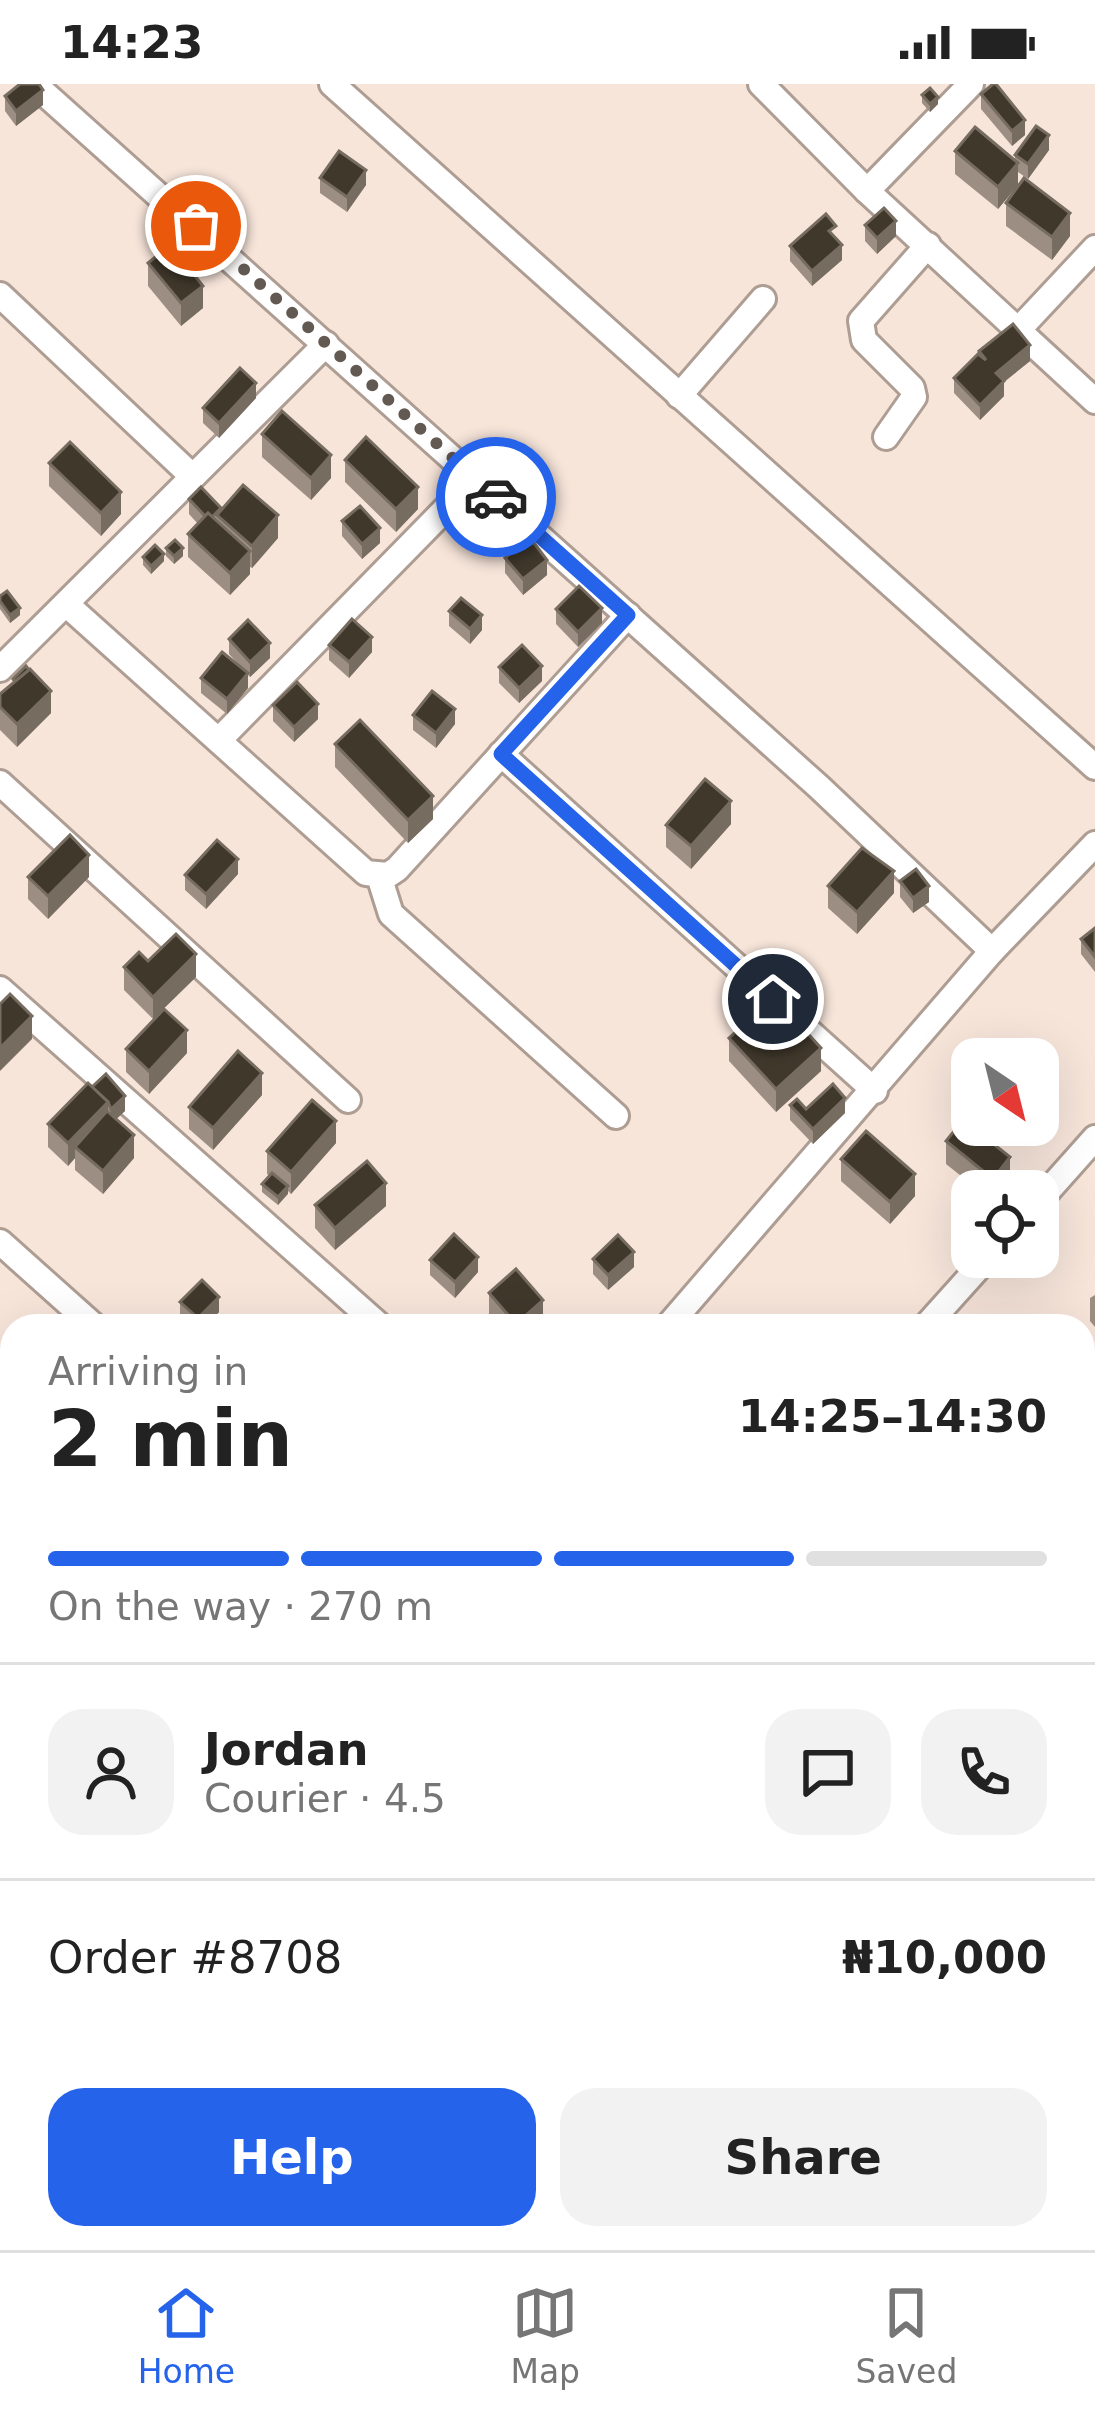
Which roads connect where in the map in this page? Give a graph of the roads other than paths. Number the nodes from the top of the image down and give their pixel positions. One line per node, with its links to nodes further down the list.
1 (34, 84): 11 (street)
2 (332, 84): 12 (street)
3 (761, 84): 5 (street)
4 (971, 84): 5 (street)
5 (867, 191): 6 (street)
6 (928, 244): 10 (street); 14 (street)
7 (1095, 248): 10 (street)
8 (0, 295): 15 (street)
9 (763, 299): 12 (street)
10 (1021, 327): 13 (street)
11 (326, 344): 15 (street); 16 (street)
12 (679, 396): 22 (street)
13 (1095, 401)
14 (886, 437)
15 (192, 476): 17 (street)
16 (475, 479): 18 (street); 20 (street)
17 (66, 604): 19 (street); 20 (street)
18 (628, 615): 21 (street); 26 (street)
19 (0, 669)
20 (219, 740): 25 (street)
21 (501, 754): 25 (street); 28 (street)
22 (1095, 767)
23 (0, 783): 29 (street)
24 (1095, 844): 26 (street)
25 (379, 876): 30 (street)
26 (992, 951): 28 (street)
27 (0, 989): 36 (street)
28 (875, 1090): 37 (street)
29 (349, 1100)
30 (616, 1116)
31 (1095, 1138): 32 (street)
32 (1059, 1178)
33 (0, 1242): 35 (street)
34 (969, 1278): 38 (street)
35 (81, 1314)
36 (366, 1314)
37 (679, 1314)
38 (937, 1314)

